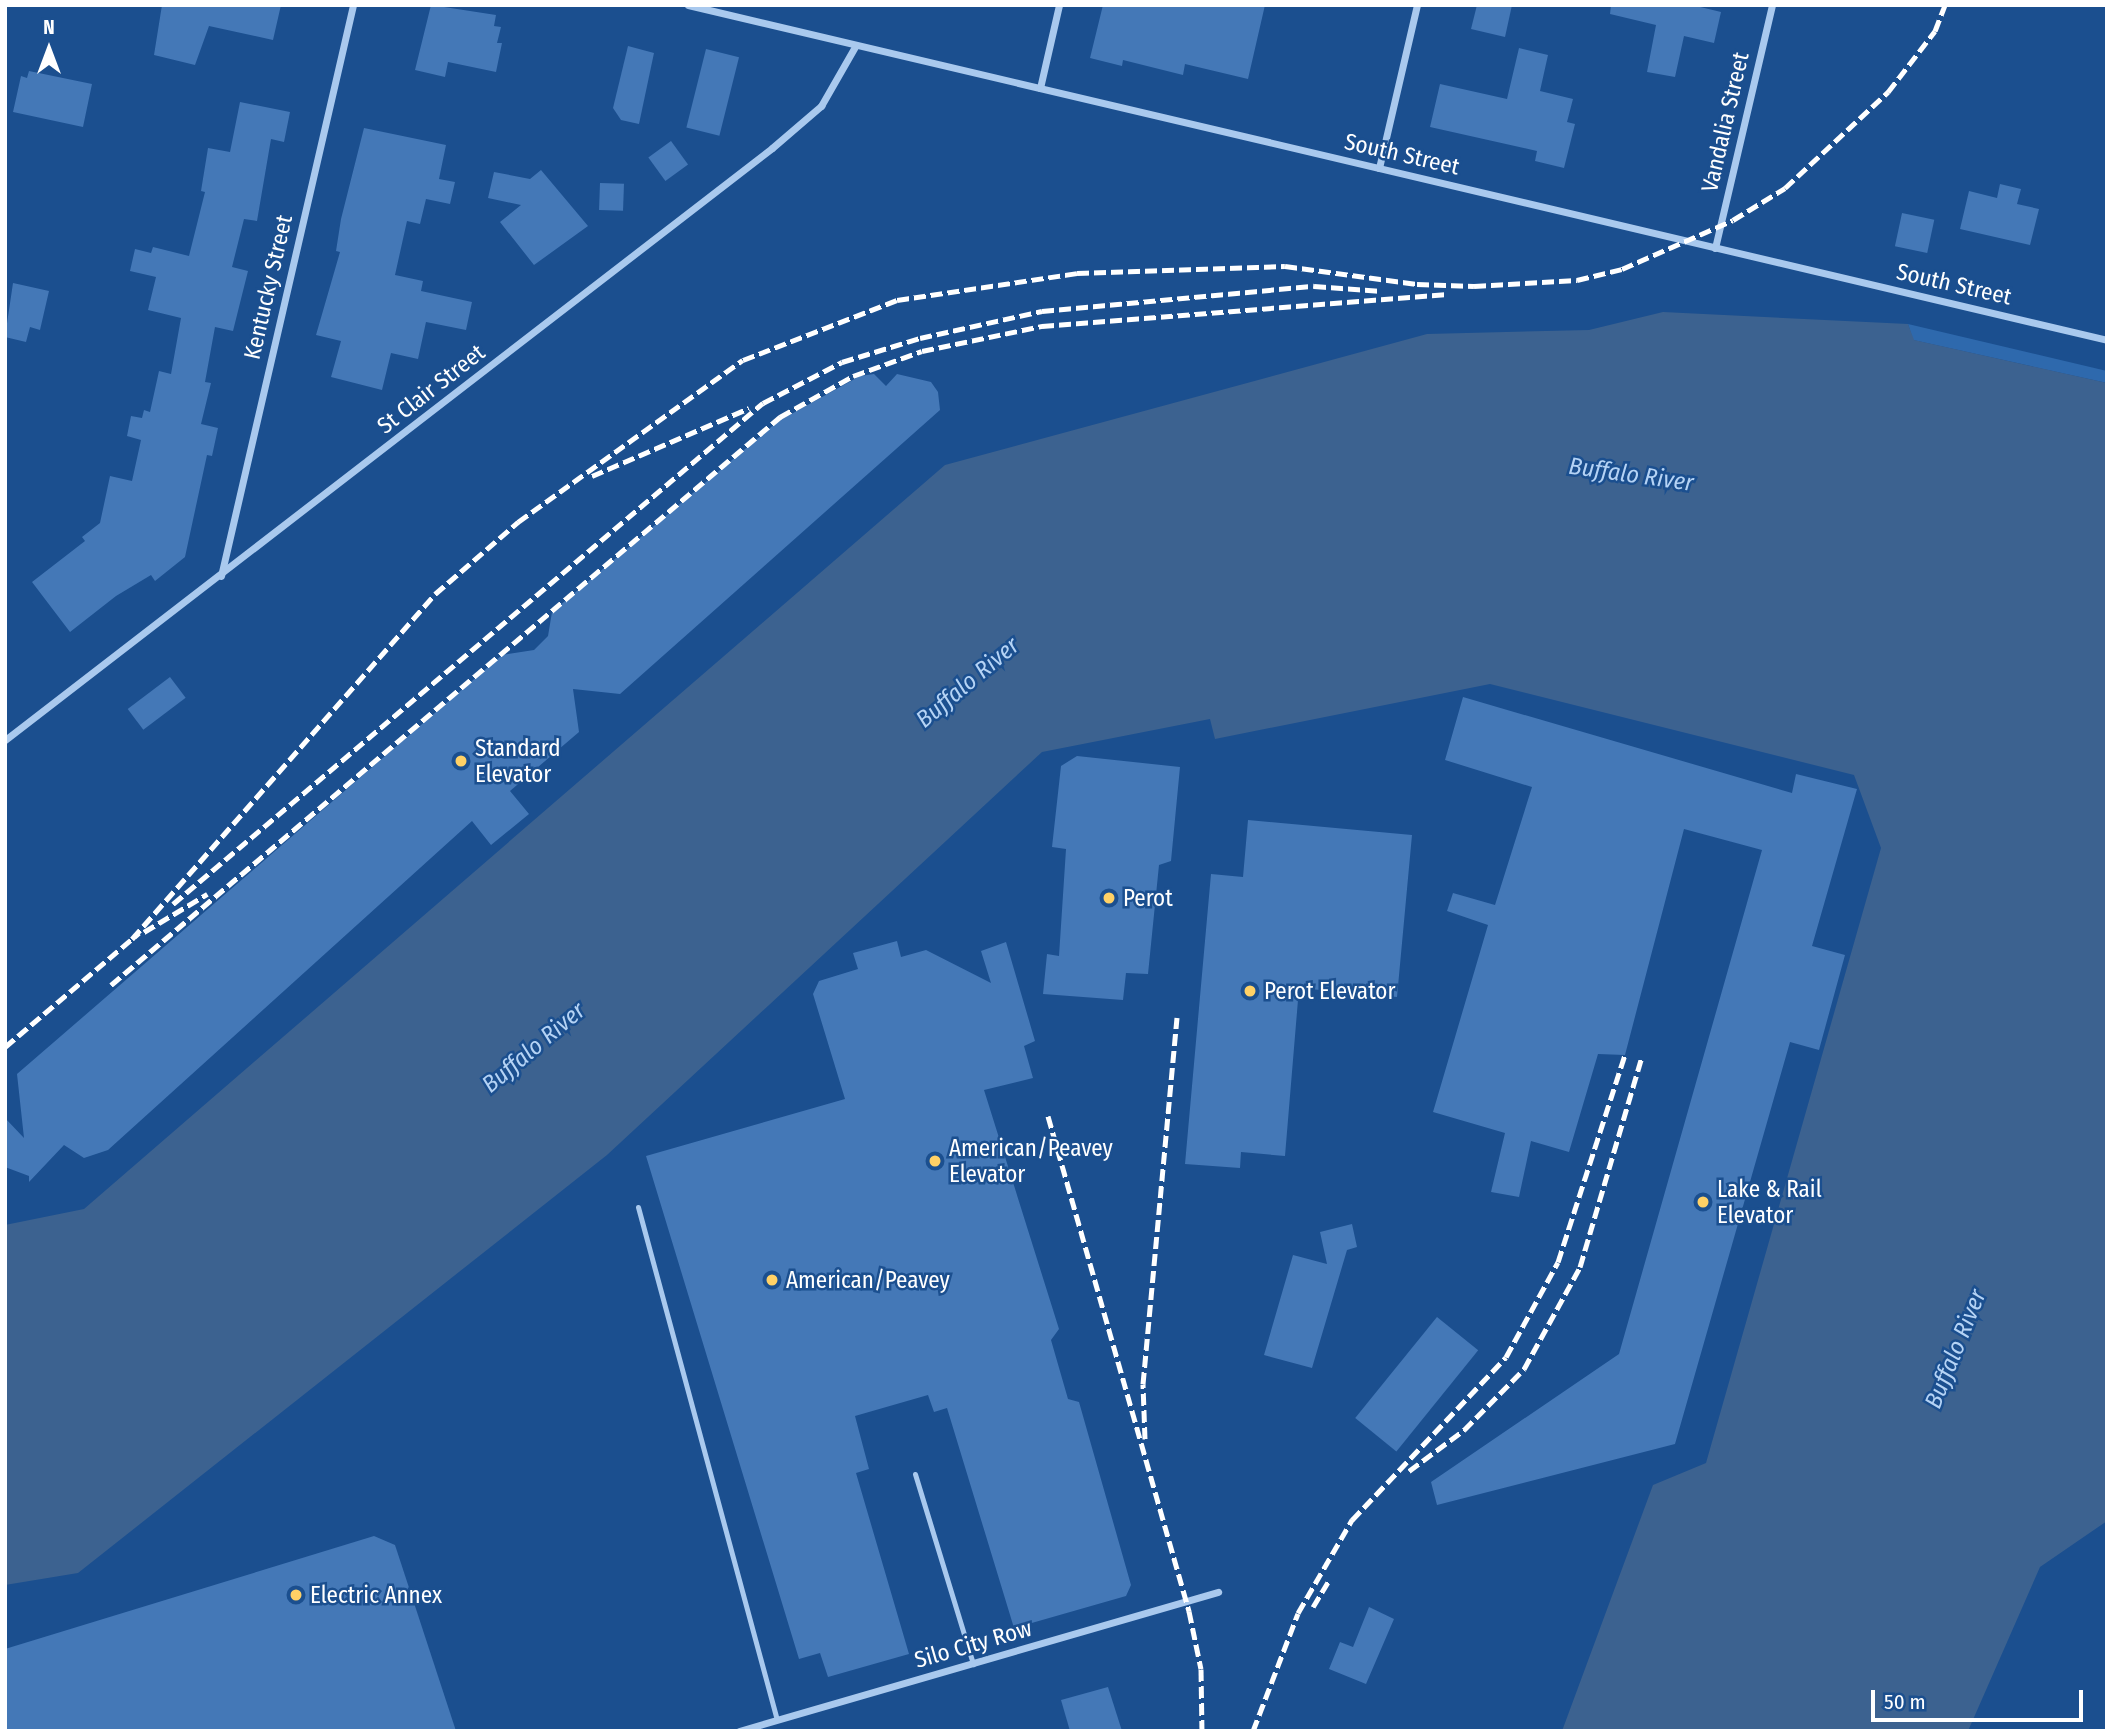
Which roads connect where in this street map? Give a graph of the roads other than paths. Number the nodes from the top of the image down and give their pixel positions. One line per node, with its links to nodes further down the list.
1 (353, 5): 12 (street, Kentucky Street)
2 (688, 5): 6 (street, South Street)
3 (1059, 5): 8 (street)
4 (1417, 5): 9 (street)
5 (1772, 5): 10 (street, Vandalia Street)
6 (703, 7): 7 (street, South Street)
7 (856, 45): 8 (street, South Street); 12 (street, St Clair Street)
8 (1040, 89): 9 (street, South Street)
9 (1379, 168): 10 (street, South Street)
10 (1715, 248): 11 (street, South Street)
11 (2107, 340)
12 (220, 576): 13 (street, St Clair Street)
13 (5, 740)
14 (638, 1207): 18 (lane)
15 (915, 1474): 17 (lane)
16 (1218, 1592): 17 (street, Silo City Row)
17 (973, 1664): 18 (street, Silo City Row)
18 (777, 1720): 19 (street, Silo City Row)
19 (739, 1731)

